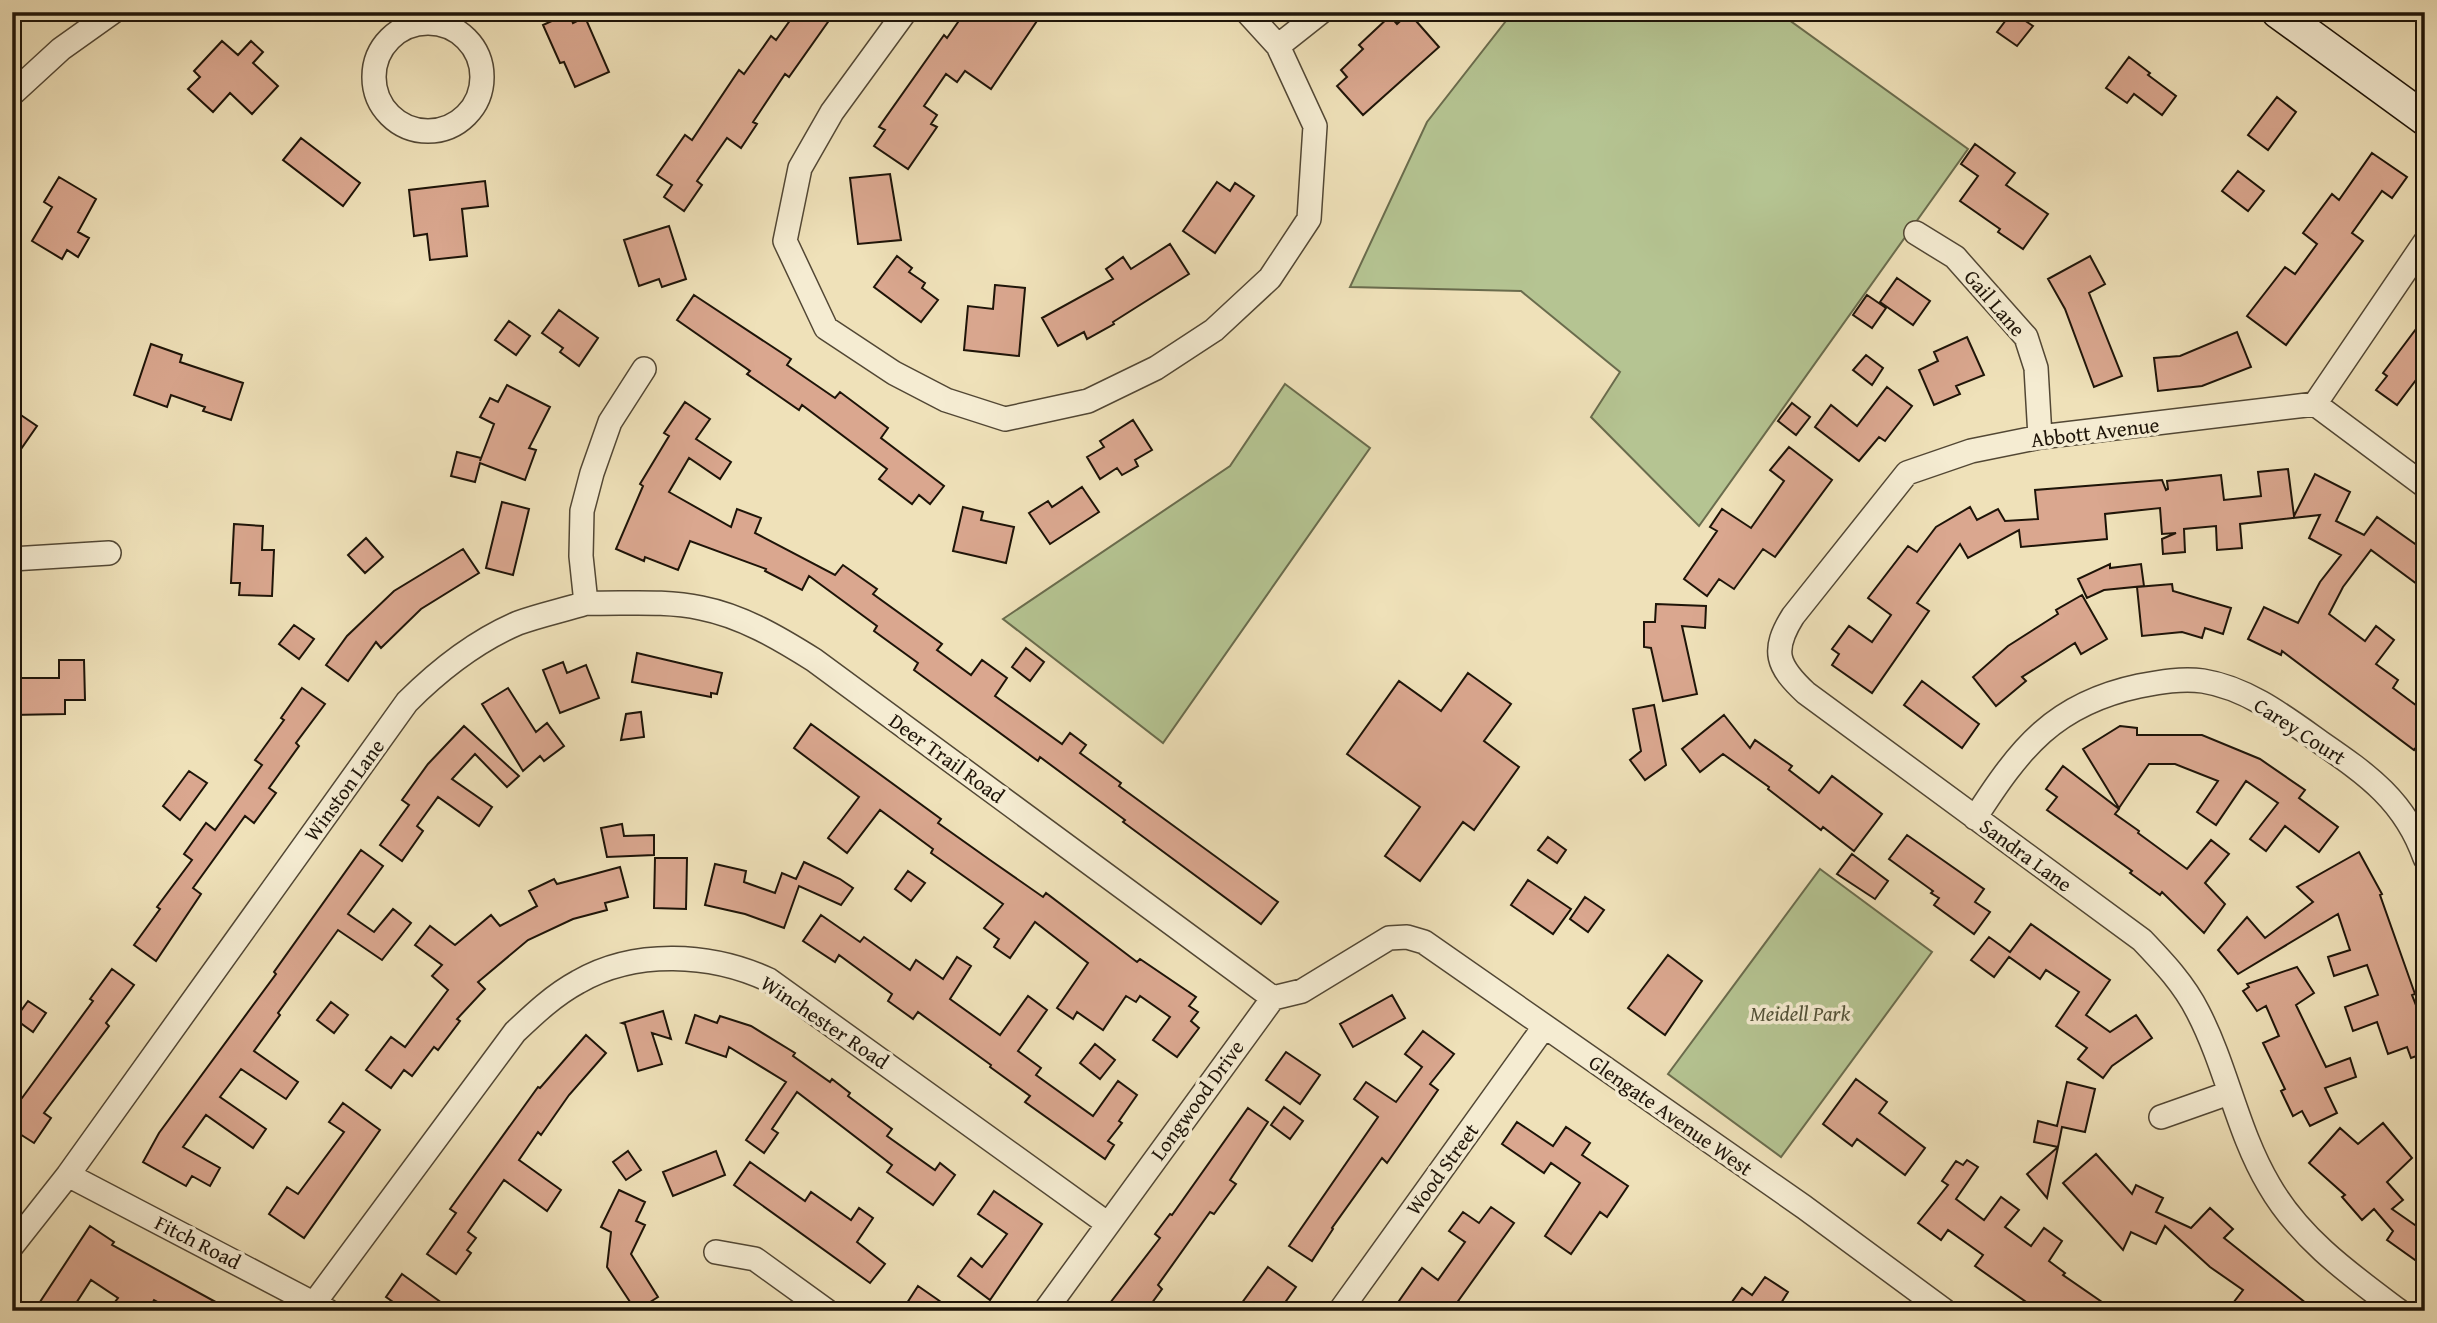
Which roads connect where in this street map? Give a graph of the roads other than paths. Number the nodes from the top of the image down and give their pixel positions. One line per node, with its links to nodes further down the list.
1 (113, 12): 8 (street)
2 (905, 12): 7 (street)
3 (1247, 12): 7 (street)
4 (1321, 12): 7 (street)
5 (2278, 12): 9 (main road)
6 (403, 20): 6 (street)
7 (1278, 46)
8 (12, 94)
9 (2425, 119)
10 (1916, 233): 14 (street, Gail Lane)
11 (2425, 242): 13 (street)
12 (644, 369): 18 (street)
13 (2315, 404): 14 (street, Abbott Avenue); 15 (street)
14 (2040, 437): 19 (street, Abbott Avenue)
15 (2425, 486)
16 (109, 553): 17 (street)
17 (12, 559)
18 (586, 603): 22 (street, Deer Trail Road); 26 (street, Winston Lane)
19 (1778, 654): 20 (street, Sandra Lane)
20 (1975, 818): 21 (street, Carey Court); 24 (street, Sandra Lane)
21 (2425, 858)
22 (1273, 998): 23 (street, Glengate Avenue West); 27 (street, Longwood Drive)
23 (1545, 1027): 33 (street, Wood Street); 34 (street, Glengate Avenue West)
24 (2229, 1093): 25 (street); 35 (street, Sandra Lane)
25 (2161, 1117)
26 (68, 1175): 28 (street, Winston Lane); 30 (street, Fitch Road)
27 (1108, 1224): 30 (street, Winchester Road); 32 (street, Longwood Drive)
28 (12, 1246)
29 (716, 1252): 31 (street)
30 (321, 1307)
31 (827, 1311)
32 (1045, 1311)
33 (1340, 1311)
34 (1945, 1311)
35 (2399, 1311)

